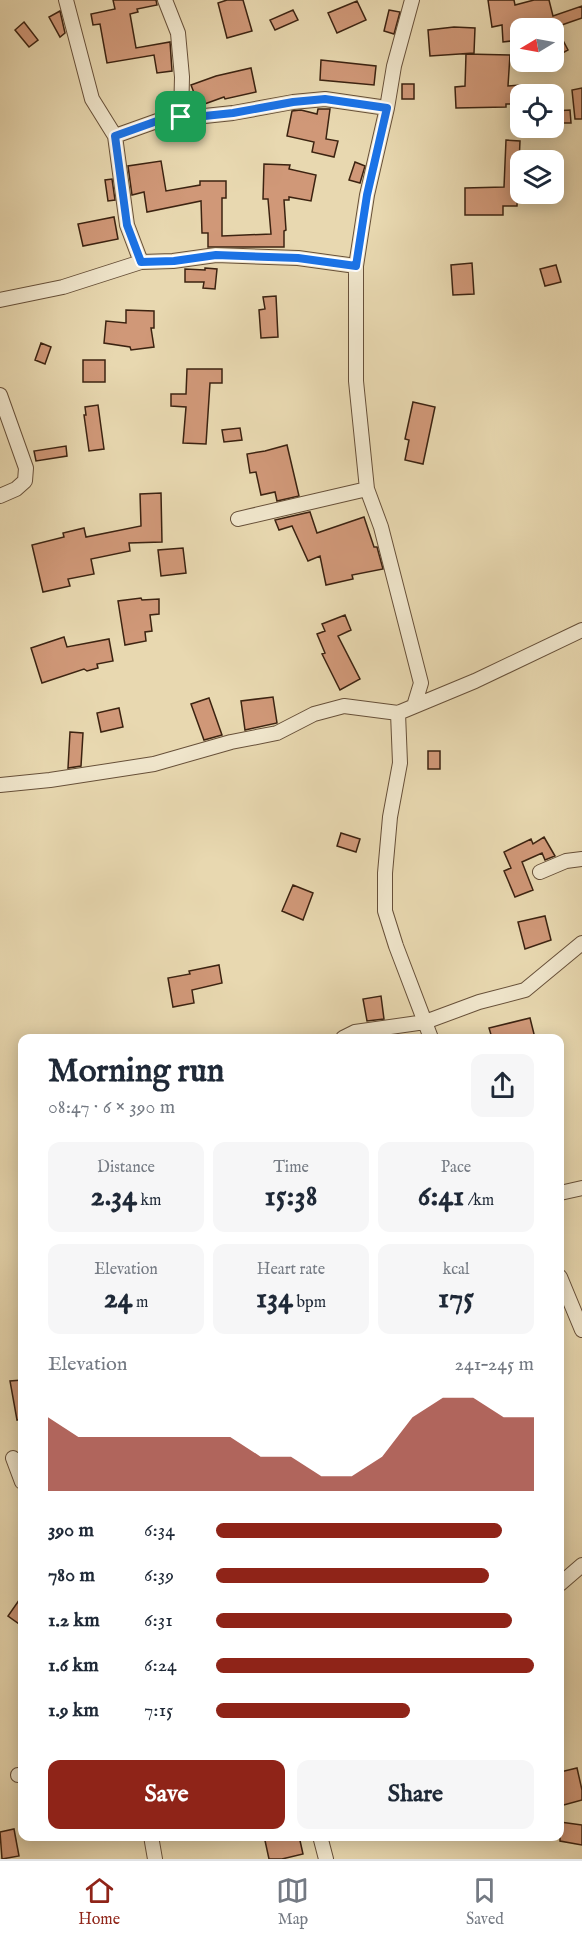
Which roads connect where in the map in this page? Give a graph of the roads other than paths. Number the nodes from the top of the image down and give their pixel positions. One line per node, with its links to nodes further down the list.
1 (66, 0): 6 (street)
2 (165, 0): 5 (street)
3 (412, 0): 4 (street)
4 (387, 108): 5 (street); 8 (street)
5 (181, 117): 6 (street)
6 (115, 136): 7 (street)
7 (141, 262): 8 (street); 9 (street)
8 (356, 266): 11 (street)
9 (0, 300)
10 (0, 395): 12 (street)
11 (367, 489): 13 (street); 15 (street)
12 (0, 496)
13 (238, 519)
14 (582, 630): 16 (street)
15 (421, 683): 16 (street); 17 (street)
16 (442, 695): 17 (street)
17 (414, 706): 18 (street)
18 (398, 713): 19 (street); 23 (street)
19 (0, 785)
20 (582, 859): 21 (street)
21 (540, 872)
22 (582, 943): 23 (street)
23 (425, 1022): 24 (street); 25 (street)
24 (351, 1034)
25 (430, 1034)
26 (582, 1188): 27 (street)
27 (564, 1192)
28 (564, 1287): 29 (street)
29 (582, 1330)
30 (12, 1458): 31 (street)
31 (18, 1472)
32 (582, 1565): 33 (street)
33 (564, 1581)
34 (152, 1841): 36 (street)
35 (321, 1841): 37 (street)
36 (155, 1859)
37 (326, 1859)

